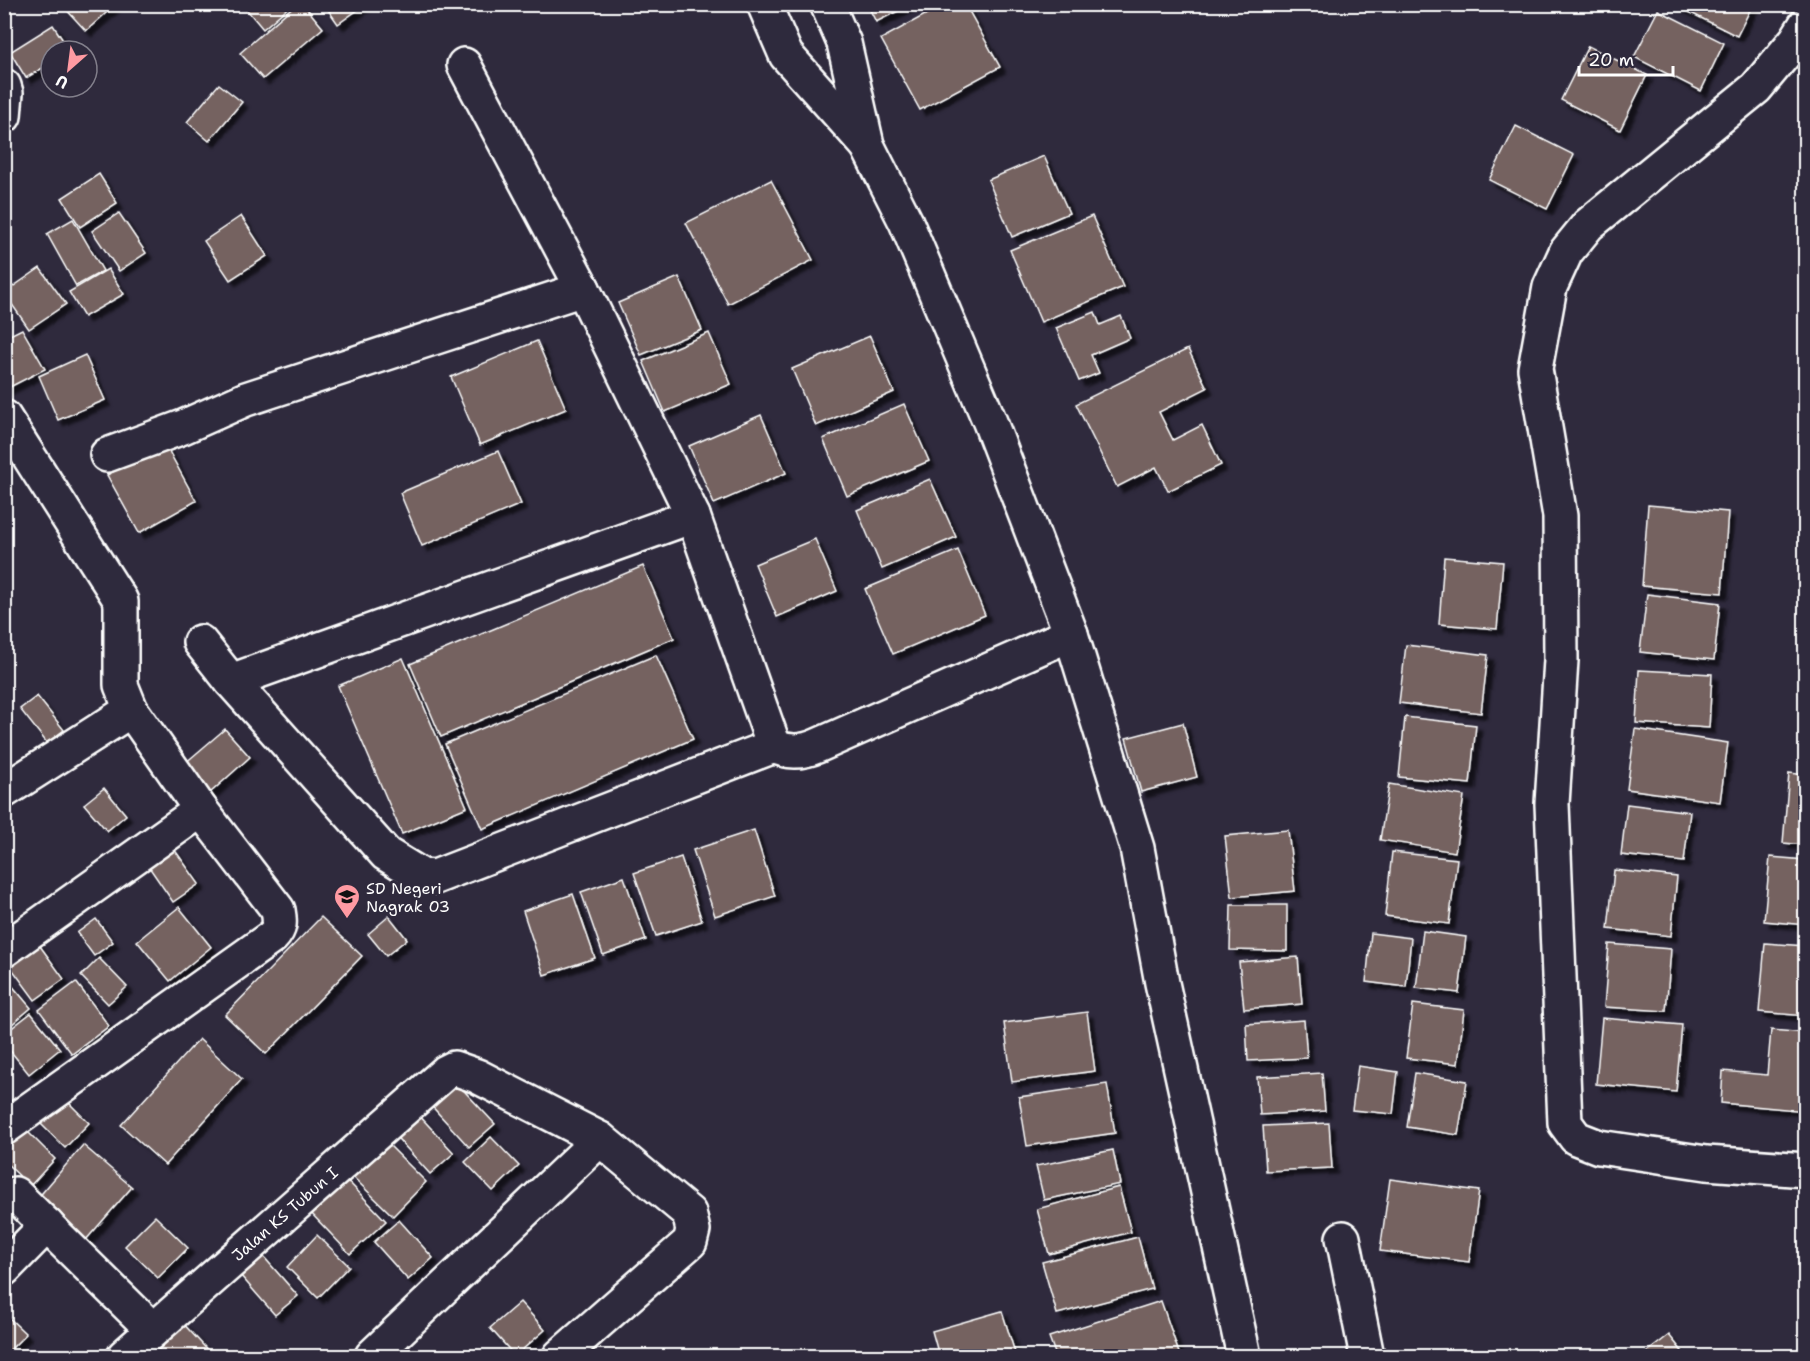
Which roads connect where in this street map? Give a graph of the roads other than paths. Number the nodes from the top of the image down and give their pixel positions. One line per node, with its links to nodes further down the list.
1 (764, 4): 7 (street)
2 (827, 4): 7 (street)
3 (1806, 24): 22 (street)
4 (464, 65): 8 (street)
5 (4, 86): 6 (street)
6 (4, 116)
7 (867, 145): 12 (street)
8 (583, 289): 10 (street); 11 (street)
9 (4, 417): 15 (street)
10 (107, 455)
11 (693, 516): 14 (street); 16 (street)
12 (1071, 634): 16 (street); 28 (street)
13 (200, 642): 14 (street)
14 (231, 681): 16 (street)
15 (131, 710): 17 (street); 18 (street)
16 (774, 746)
17 (4, 791)
18 (201, 810): 19 (street); 20 (street)
19 (4, 950)
20 (4, 1128)
21 (600, 1139): 27 (street, Jalan KS Tubun I); 30 (street); 31 (street)
22 (1806, 1170)
23 (15, 1194): 24 (street)
24 (47, 1225): 26 (street); 27 (street)
25 (1343, 1238): 32 (street)
26 (4, 1269)
27 (153, 1330): 29 (street, Jalan KS Tubun I)
28 (1246, 1354)
29 (124, 1356)
30 (372, 1356)
31 (560, 1356)
32 (1367, 1356)

